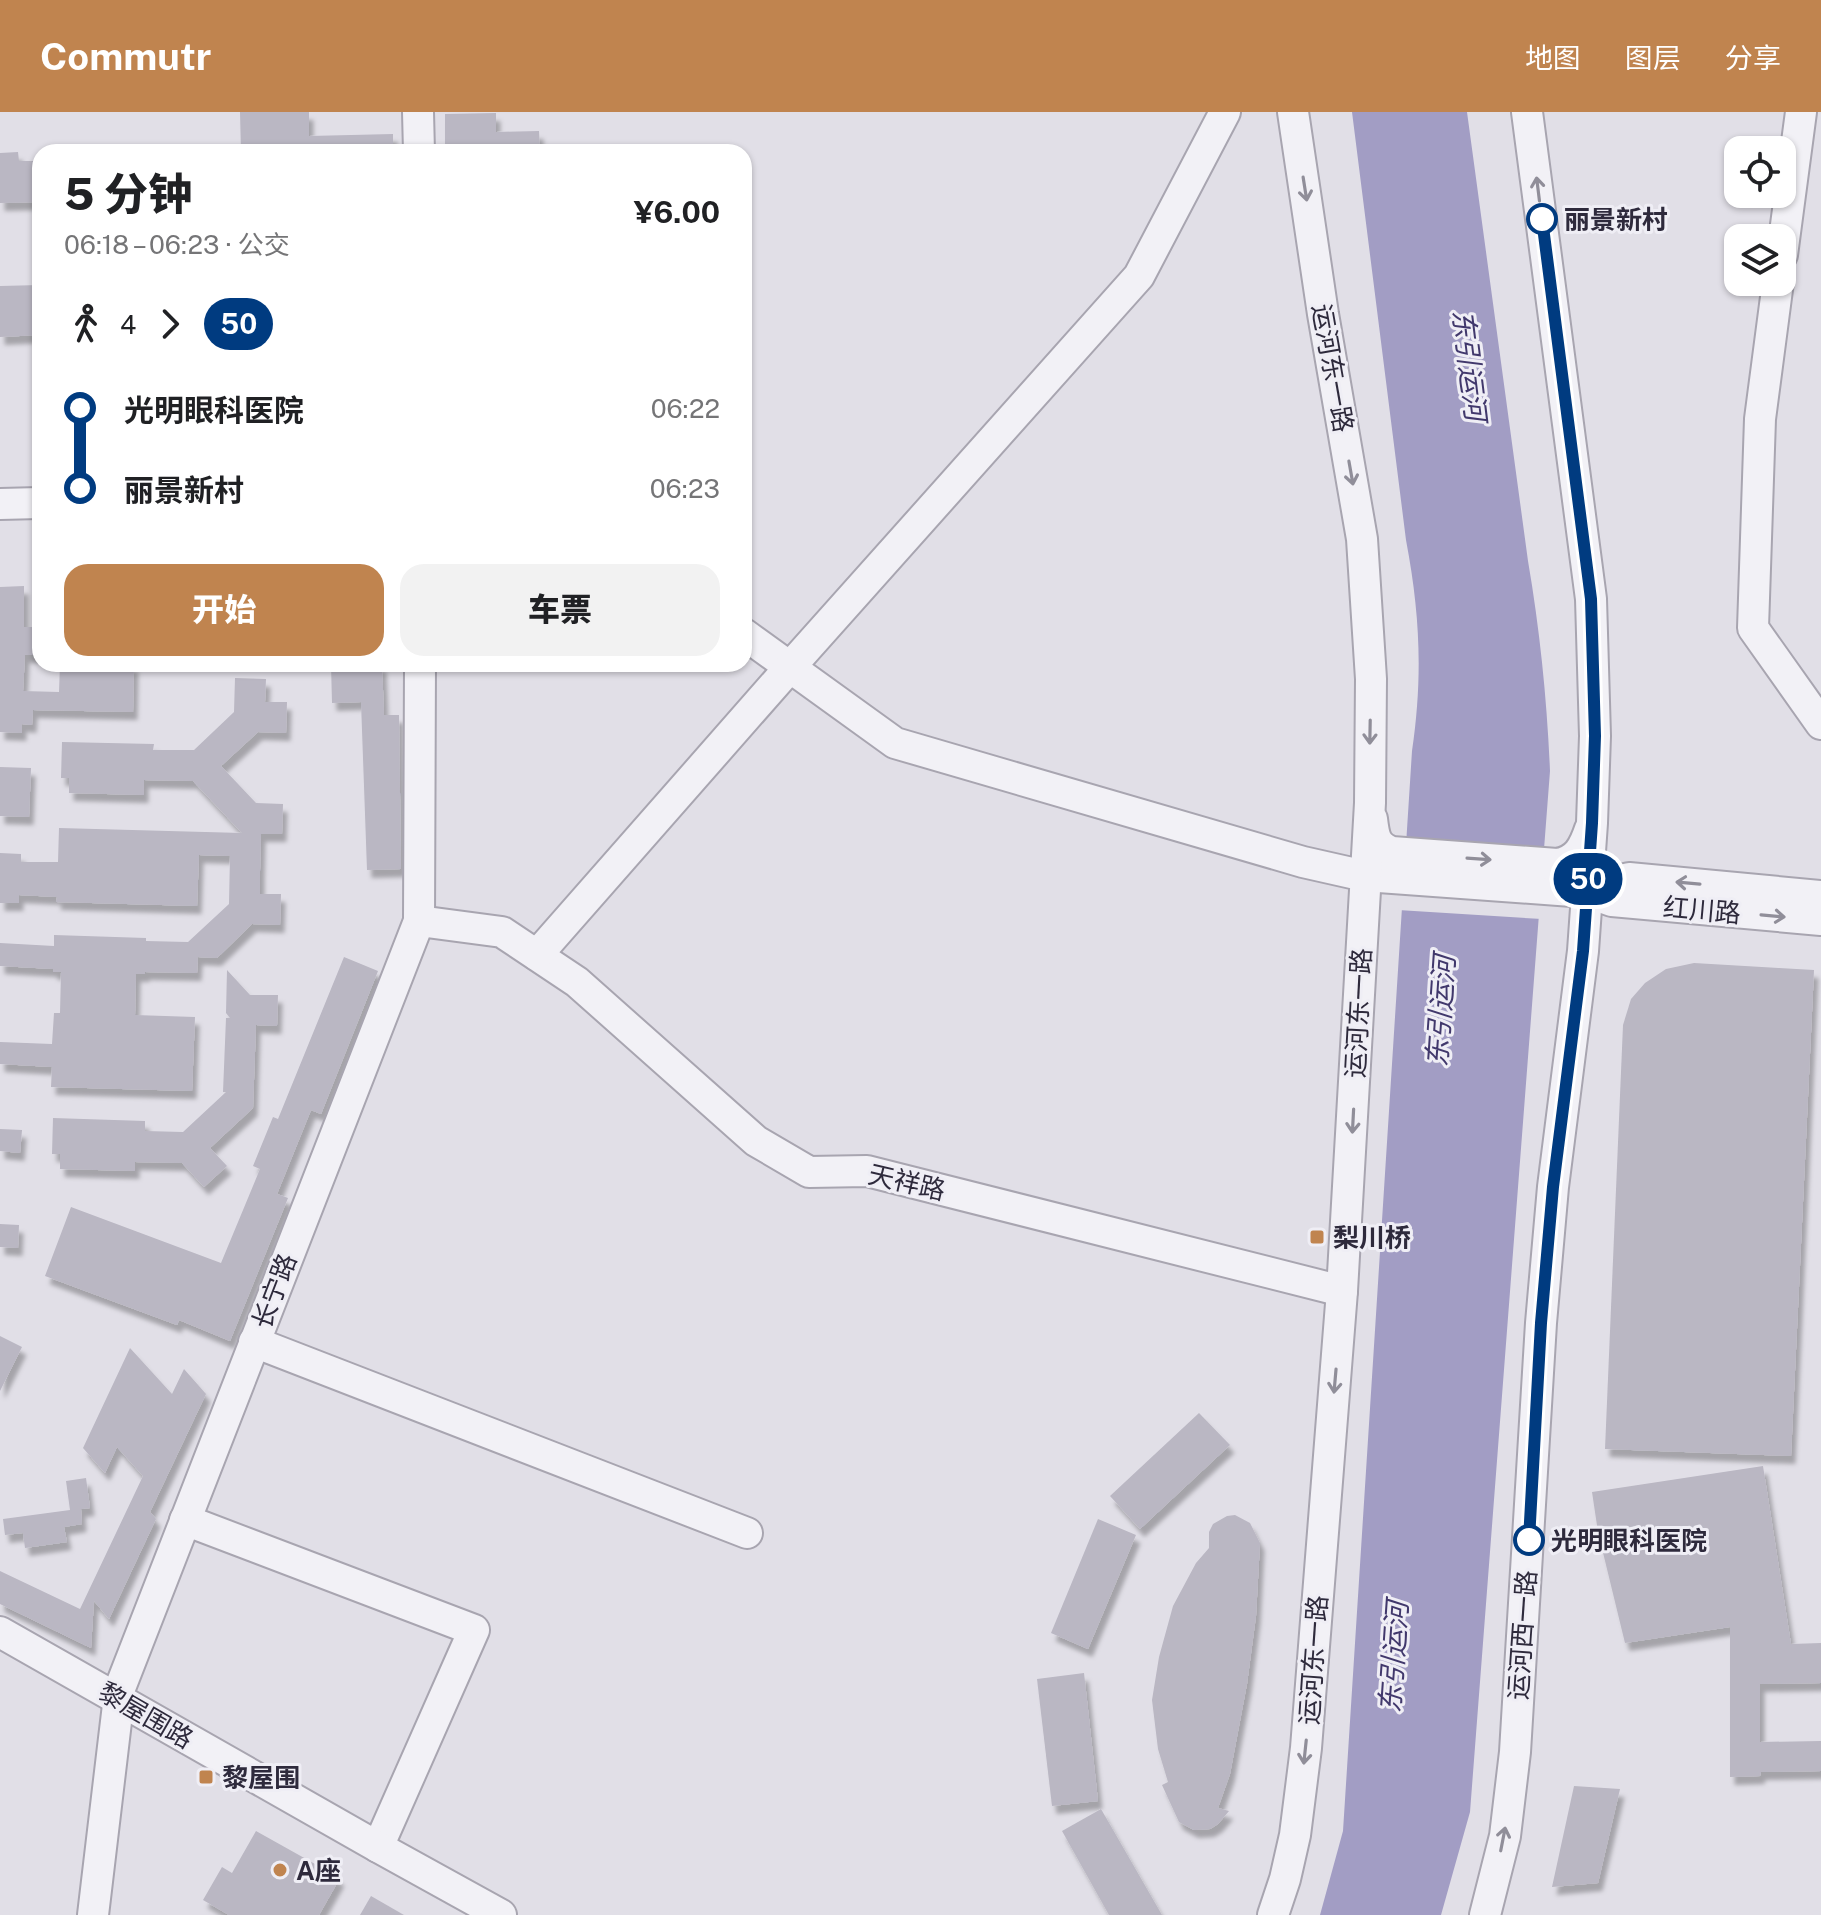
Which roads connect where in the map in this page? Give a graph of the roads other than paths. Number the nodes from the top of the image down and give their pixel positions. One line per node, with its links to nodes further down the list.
1 (418, 112): 6 (street)
2 (1225, 112): 12 (street)
3 (1293, 112): 15 (street, 运河东一路, one-way to 15)
4 (1527, 112): 16 (street, 运河西一路, one-way to 4)
5 (1801, 112): 7 (street)
6 (419, 144)
7 (1786, 224)
8 (1776, 296): 14 (street)
9 (32, 503): 10 (street)
10 (0, 504)
11 (752, 640): 12 (street, 红川路)
12 (790, 667): 18 (street, 红川路); 24 (street)
13 (420, 672): 23 (street, 长宁路)
14 (1821, 724)
15 (1370, 803): 17 (street); 18 (street, 运河东一路)
16 (1592, 823): 19 (street); 20 (street, 运河西一路)
17 (1400, 866): 18 (street, 红川路); 19 (street, 红川路)
18 (1365, 876): 25 (street, 运河东一路, one-way to 25)
19 (1554, 877): 20 (street, 红川路)
20 (1587, 888): 21 (street, 红川路, one-way to 20); 22 (street, 红川路, one-way to 22); 35 (street, 运河西一路, one-way to 20)
21 (1821, 896)
22 (1821, 920)
23 (419, 921): 24 (street, 天祥路); 26 (street, 长宁路)
24 (537, 955): 25 (street, 天祥路)
25 (1342, 1291): 34 (street, 运河东一路, one-way to 34)
26 (254, 1342): 27 (street, 长宁路); 28 (street)
27 (185, 1520): 30 (street, 长宁路); 31 (street)
28 (747, 1533)
29 (0, 1632): 30 (street, 黎屋围路)
30 (118, 1699): 31 (street, 黎屋围路); 32 (street, 长宁路)
31 (378, 1847): 33 (street, 黎屋围路)
32 (93, 1915)
33 (501, 1915)
34 (1273, 1915)
35 (1485, 1915)

